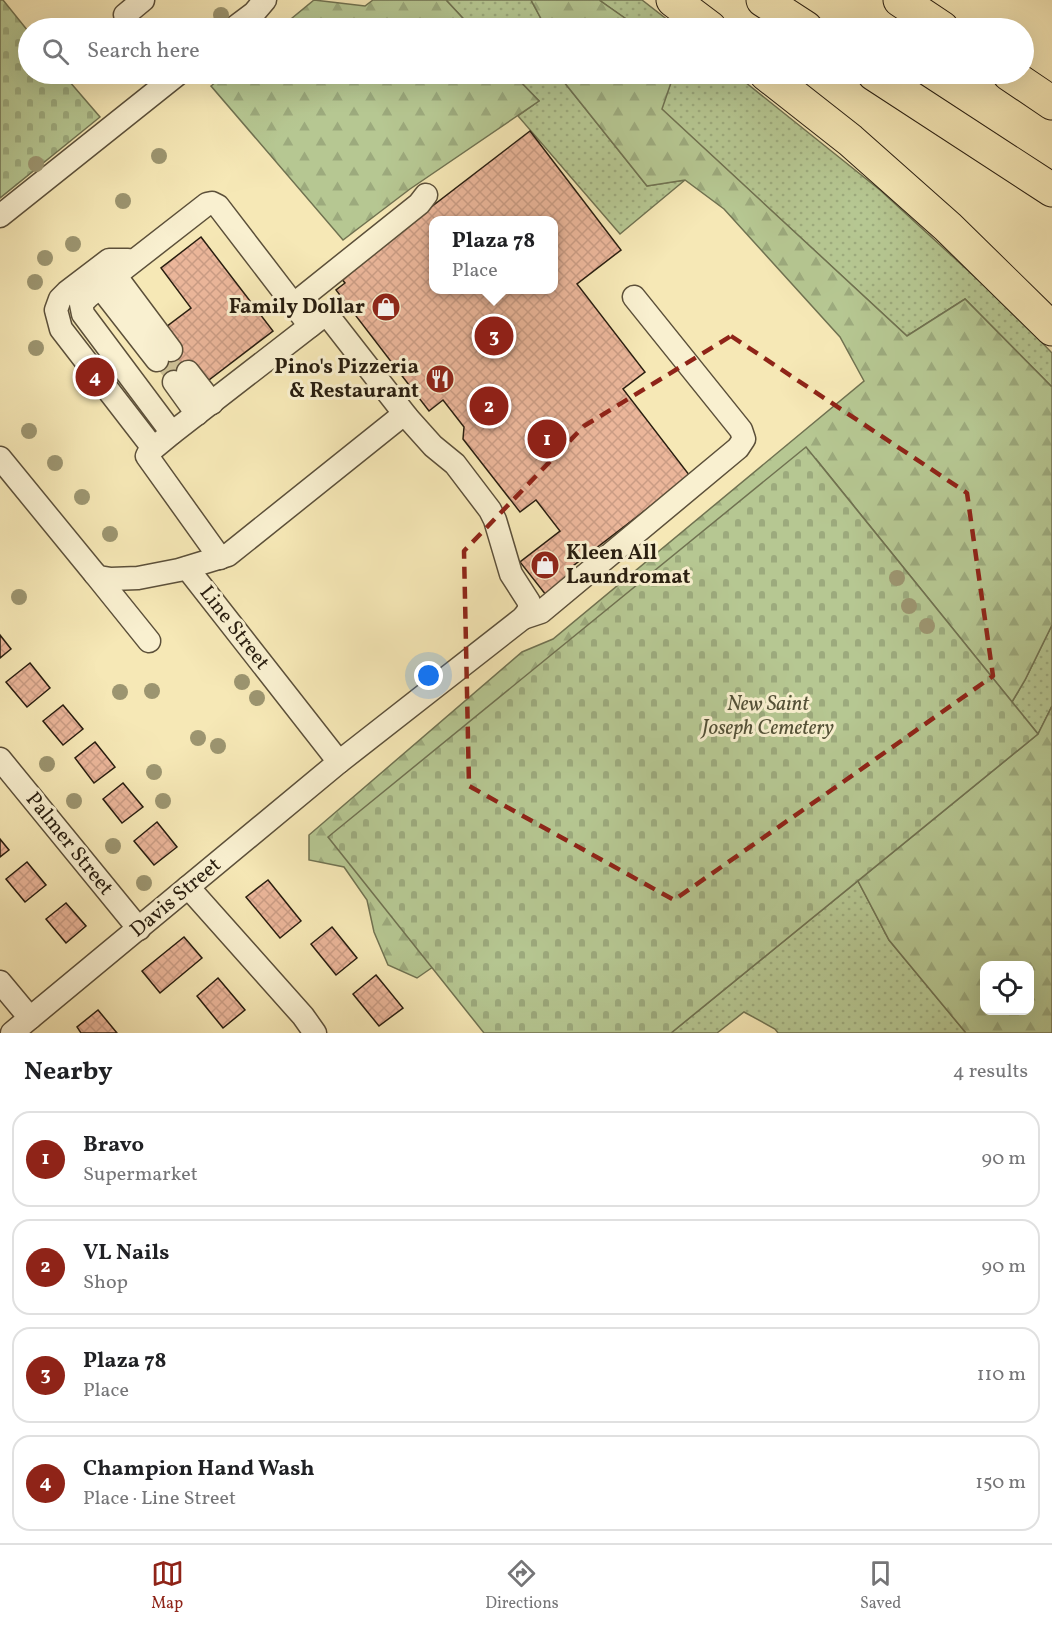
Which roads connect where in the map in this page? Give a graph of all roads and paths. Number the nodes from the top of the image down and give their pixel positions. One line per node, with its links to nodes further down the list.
1 (143, 0): 6 (street)
2 (265, 0): 7 (street)
3 (673, 0): 8 (highway)
4 (763, 0): 9 (highway)
5 (900, 0): 10 (highway)
6 (125, 15)
7 (247, 18)
8 (697, 18)
9 (791, 18)
10 (927, 18)
11 (165, 84): 18 (street)
12 (779, 84): 24 (highway)
13 (889, 84): 16 (highway)
14 (1024, 84): 15 (highway)
15 (1052, 103)
16 (1052, 190)
17 (426, 195): 22 (street)
18 (0, 216)
19 (136, 259): 20 (street); 22 (street); 30 (street)
20 (107, 281): 25 (street); 29 (street)
21 (634, 297): 35 (street, Davis Street)
22 (294, 304): 23 (street)
23 (310, 326): 27 (street); 28 (street)
24 (1052, 329)
25 (164, 356)
26 (180, 377): 27 (street)
27 (204, 408): 29 (street)
28 (407, 417): 32 (street); 35 (street)
29 (172, 433): 30 (street)
30 (153, 448): 32 (street)
31 (0, 458): 34 (street)
32 (220, 558): 33 (street)
33 (187, 568): 34 (street, Line Street); 38 (street, Line Street)
34 (95, 574): 36 (street)
35 (522, 618): 38 (street, Davis Street)
36 (149, 641)
37 (0, 759): 40 (street, Palmer Street)
38 (339, 762): 39 (street, Davis Street)
39 (188, 887): 40 (street, Davis Street); 43 (street)
40 (138, 928): 42 (street, Davis Street)
41 (0, 982): 42 (street)
42 (21, 1028)
43 (315, 1033)

